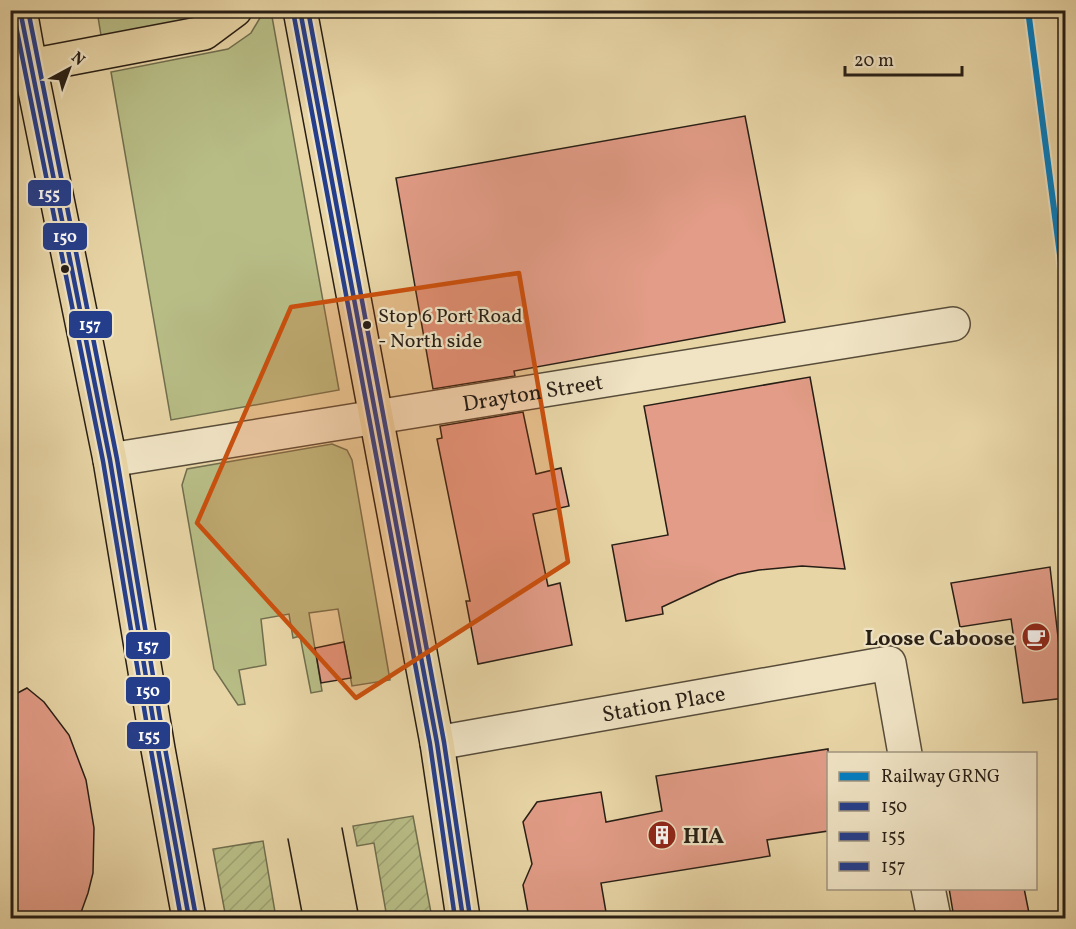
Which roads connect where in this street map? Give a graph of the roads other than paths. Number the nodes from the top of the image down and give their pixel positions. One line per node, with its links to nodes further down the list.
1 (20, 10): 4 (highway)
2 (235, 10): 4 (highway)
3 (300, 10): 6 (highway)
4 (20, 68): 7 (highway)
5 (953, 324): 6 (street, Drayton Street)
6 (375, 418): 7 (street, Drayton Street); 8 (highway)
7 (110, 460): 11 (highway)
8 (437, 743): 9 (street, Station Place); 12 (highway)
9 (905, 752)
10 (928, 890): 13 (street)
11 (189, 918)
12 (463, 918)
13 (934, 918)

